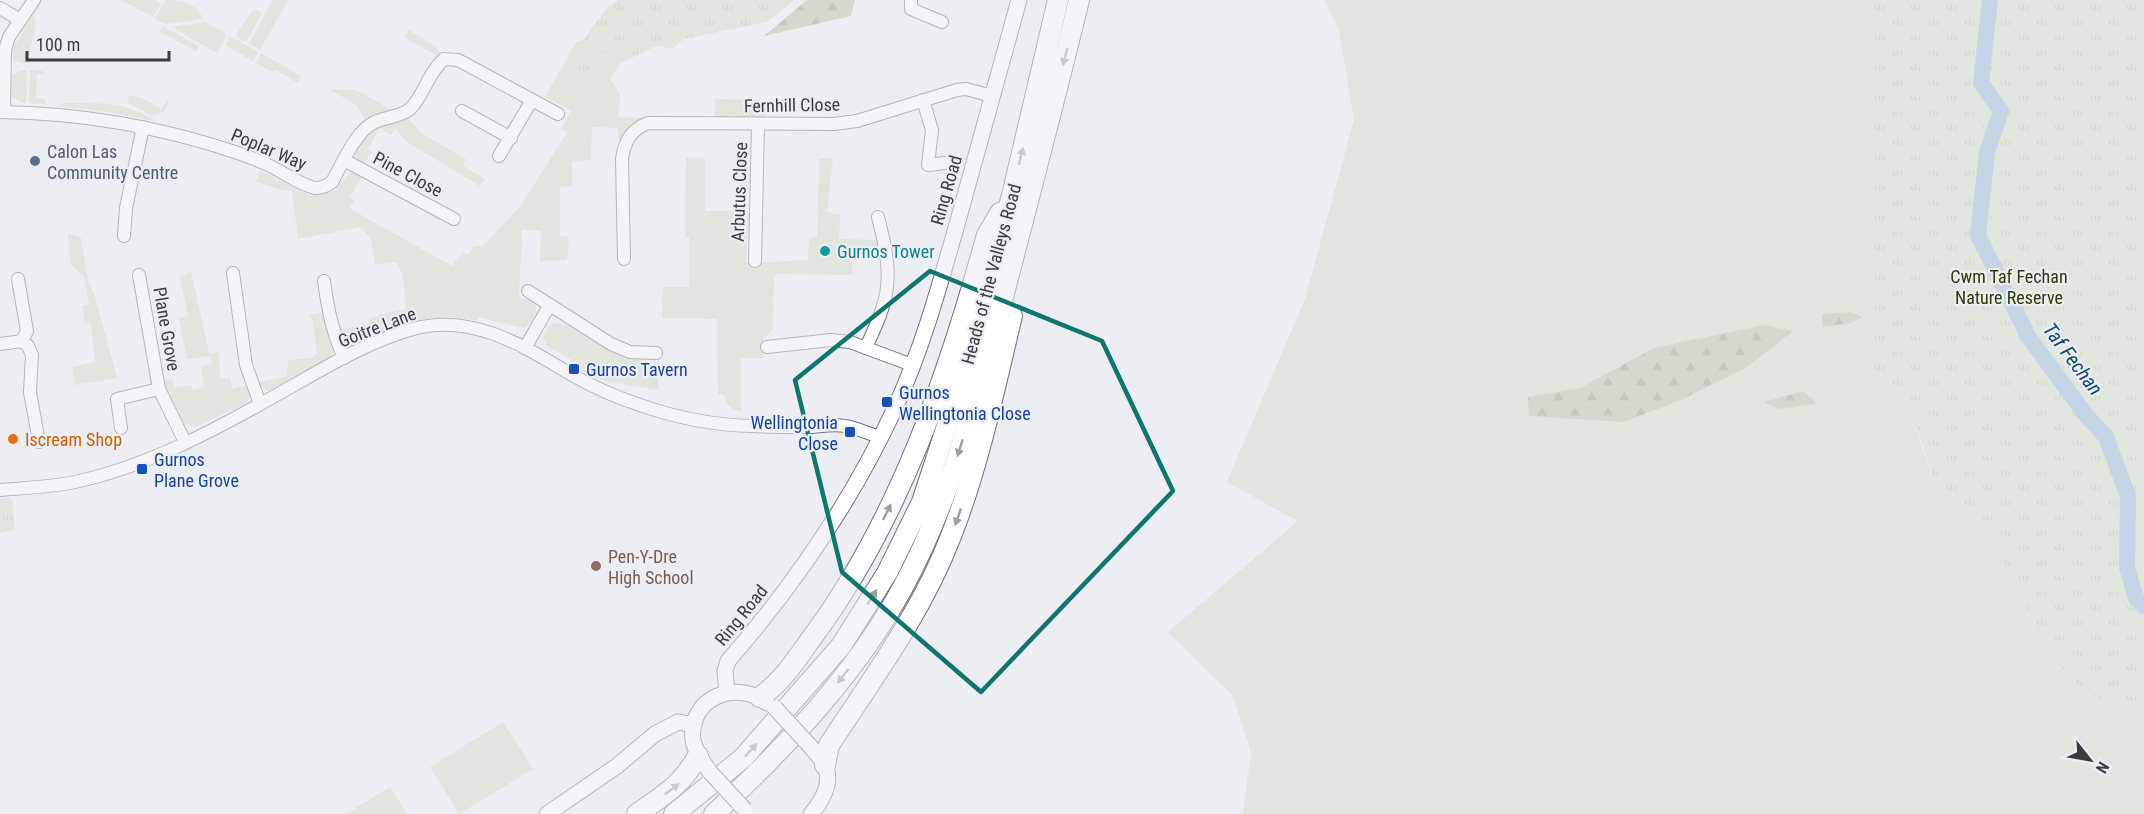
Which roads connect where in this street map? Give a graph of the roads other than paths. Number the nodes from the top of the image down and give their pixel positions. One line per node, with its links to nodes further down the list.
1 (34, 0): 7 (street)
2 (911, 0): 8 (street)
3 (1019, 0): 9 (street, Ring Road)
4 (1058, 0): 21 (highway, Heads of the Valleys Road, one-way to 4)
5 (1079, 0): 21 (highway, Heads of the Valleys Road, one-way to 21)
6 (0, 8): 7 (street)
7 (20, 20): 13 (street)
8 (942, 22)
9 (992, 96): 11 (street, Fernhill Close); 40 (street, Ring Road)
10 (532, 100): 14 (street, Poplar Way); 17 (street); 19 (street, Poplar Way)
11 (923, 100): 15 (street, Fernhill Close); 20 (street)
12 (462, 111): 17 (street)
13 (3, 112): 16 (street, Poplar Way)
14 (558, 114)
15 (758, 124): 25 (street, Fernhill Close); 26 (street, Arbutus Close)
16 (143, 127): 19 (street, Poplar Way); 24 (street)
17 (510, 138): 18 (street)
18 (500, 156)
19 (344, 160): 23 (street, Pine Close)
20 (945, 163)
21 (1022, 193): 49 (highway, one-way to 21); 52 (highway, one-way to 52); 56 (highway, Heads of the Valleys Road, one-way to 21); 57 (highway, Heads of the Valleys Road, one-way to 57)
22 (878, 217): 37 (street)
23 (454, 219)
24 (124, 236)
25 (624, 259)
26 (755, 261)
27 (233, 273): 42 (street)
28 (139, 275): 41 (street, Plane Grove)
29 (18, 279): 33 (street)
30 (324, 281): 39 (street)
31 (528, 291): 32 (street)
32 (549, 306): 36 (street); 38 (street)
33 (22, 341): 34 (street); 45 (street)
34 (0, 344)
35 (767, 347): 37 (street)
36 (525, 348): 39 (street, Goitre Lane); 44 (street, Goitre Lane)
37 (866, 348): 40 (street)
38 (656, 353)
39 (344, 358): 42 (street, Goitre Lane)
40 (912, 366): 44 (street, Ring Road)
41 (159, 389): 43 (street, Plane Grove); 46 (street, Plane Grove)
42 (260, 404): 46 (street, Goitre Lane)
43 (121, 428)
44 (881, 437): 48 (street, Ring Road)
45 (39, 442)
46 (185, 442): 47 (street, Goitre Lane)
47 (0, 490)
48 (726, 692): 49 (street); 50 (street)
49 (767, 703): 52 (street, bridge)
50 (694, 725): 51 (street); 54 (street)
51 (698, 756): 53 (street, bridge); 55 (highway, one-way to 51)
52 (825, 765): 58 (street)
53 (747, 812)
54 (547, 814)
55 (637, 814)
56 (674, 814)
57 (714, 814)
58 (811, 814)

